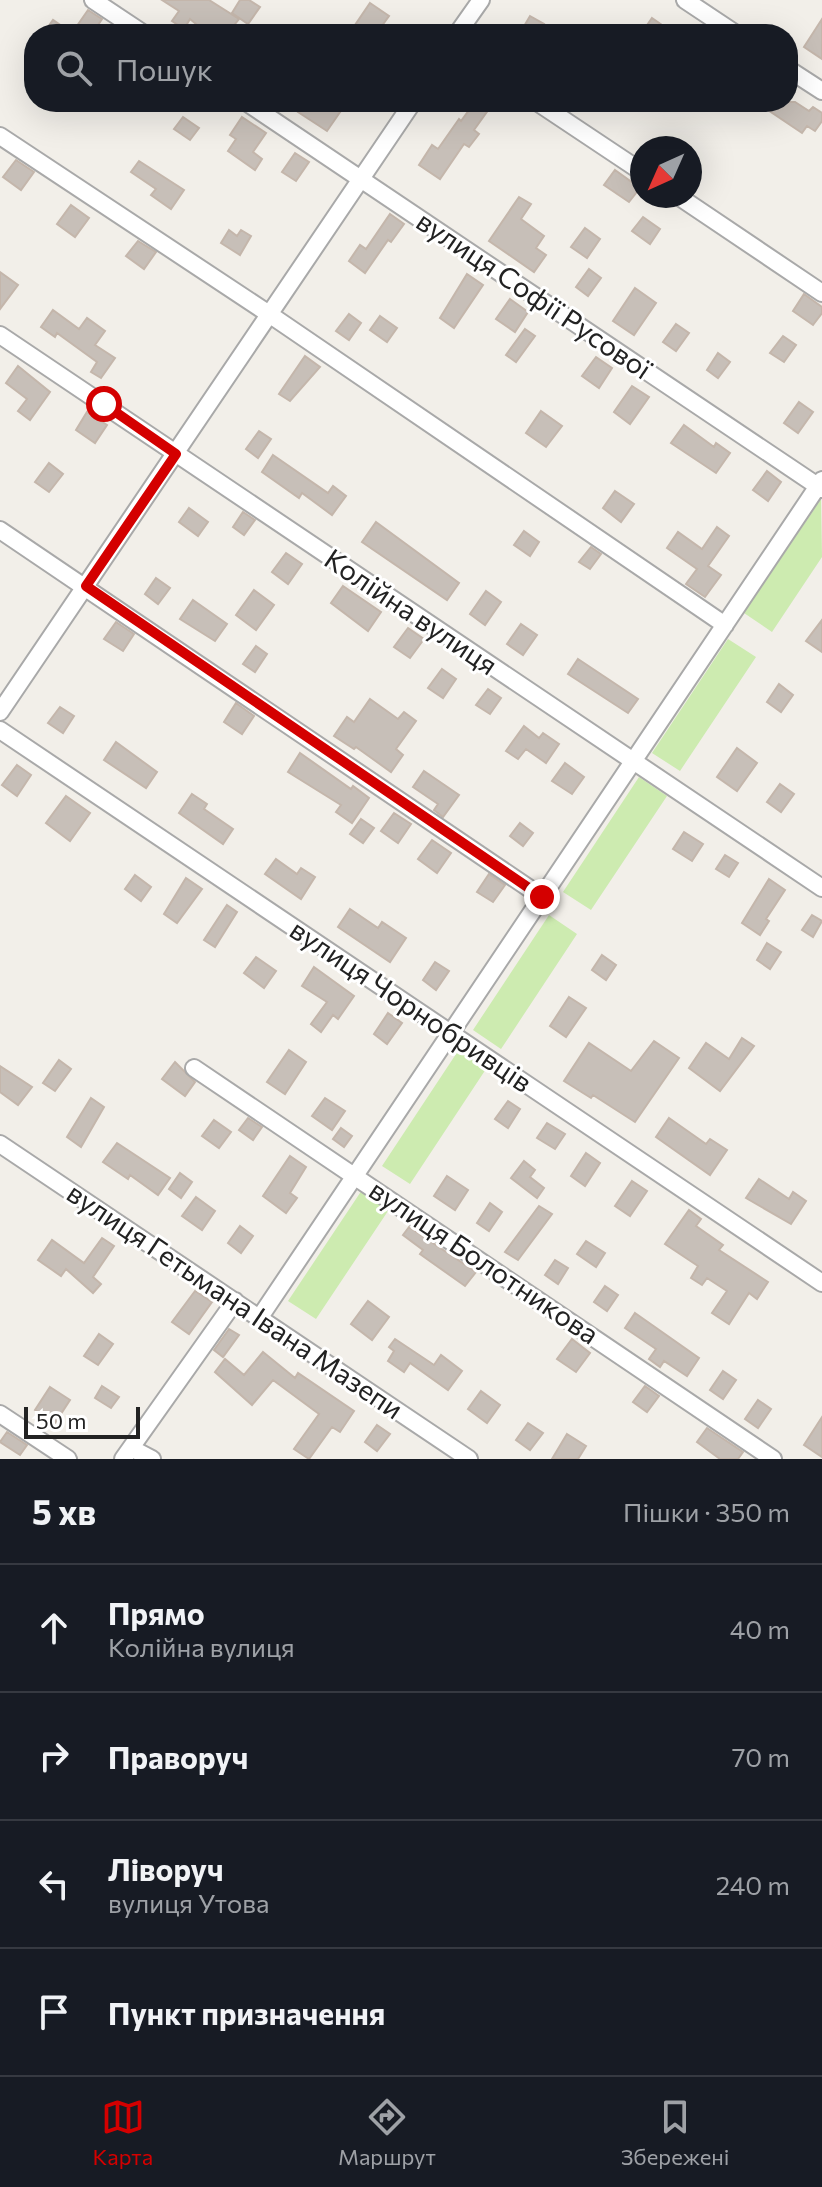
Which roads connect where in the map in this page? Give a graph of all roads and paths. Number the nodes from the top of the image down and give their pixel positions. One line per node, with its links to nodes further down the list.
1 (93, 0): 4 (street)
2 (481, 0): 5 (street)
3 (685, 0): 6 (street)
4 (129, 24)
5 (464, 24)
6 (721, 24)
7 (798, 75): 8 (street)
8 (822, 91)
9 (261, 112): 14 (street, вулиця Софії Русової)
10 (406, 112): 14 (street)
11 (552, 112): 13 (street)
12 (0, 136): 17 (street)
13 (630, 164)
14 (362, 180): 17 (street); 20 (street, вулиця Софії Русової)
15 (696, 208): 16 (street)
16 (822, 293)
17 (269, 314): 19 (street); 23 (street)
18 (0, 335): 19 (street, Колійна вулиця)
19 (176, 454): 22 (street); 26 (street, Колійна вулиця)
20 (821, 485): 23 (street)
21 (0, 530): 22 (street)
22 (86, 586): 24 (street); 28 (street)
23 (725, 625): 26 (street)
24 (0, 712)
25 (0, 730): 29 (street, вулиця Чорнобривців)
26 (634, 760): 27 (street, Колійна вулиця); 28 (street)
27 (822, 888)
28 (542, 897): 29 (street)
29 (451, 1033): 32 (street); 33 (street, вулиця Чорнобривців)
30 (194, 1068): 32 (street, вулиця Болотникова)
31 (0, 1144): 34 (street, вулиця Гетьмана Івана Мазепи)
32 (355, 1175): 35 (street); 41 (street, вулиця Болотникова)
33 (822, 1283)
34 (235, 1301): 35 (street, вулиця Гетьмана Івана Мазепи); 37 (street)
35 (260, 1317): 40 (street, вулиця Гетьмана Івана Мазепи)
36 (0, 1414): 38 (street)
37 (127, 1453): 39 (street)
38 (68, 1459)
39 (152, 1459)
40 (469, 1459)
41 (773, 1459)

